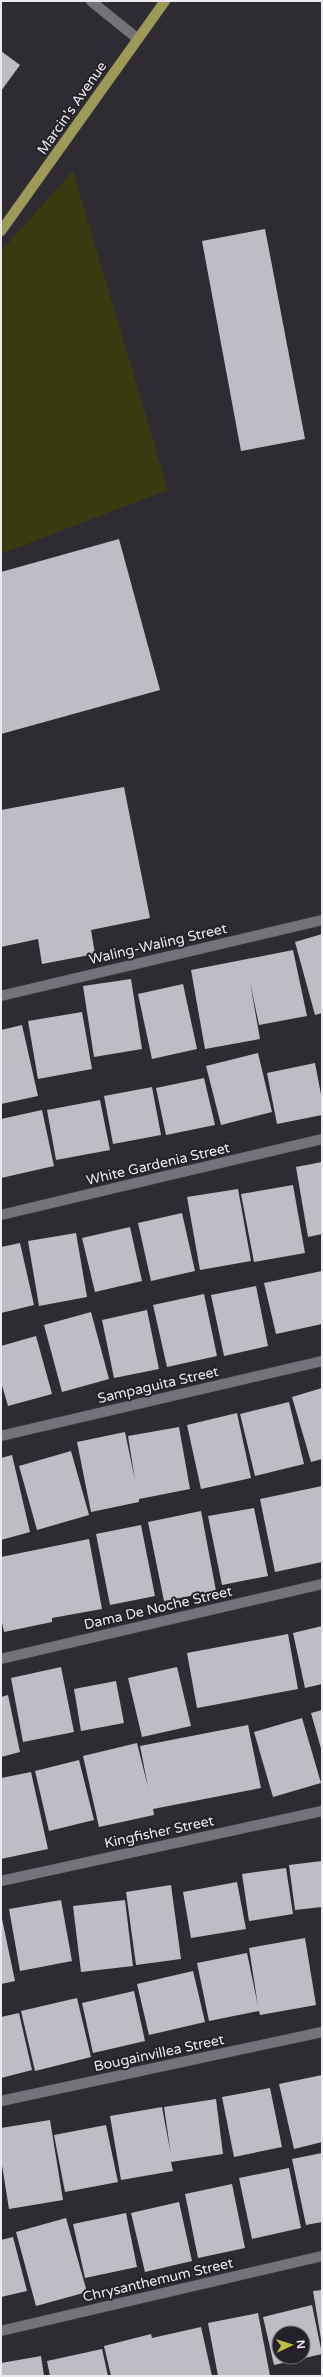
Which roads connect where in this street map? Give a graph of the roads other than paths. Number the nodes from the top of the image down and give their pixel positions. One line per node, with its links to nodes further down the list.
1 (91, 1): 3 (street)
2 (165, 1): 3 (main road, Marcin's Avenue)
3 (138, 39): 4 (main road, Marcin's Avenue)
4 (1, 231)
5 (322, 920): 6 (street, Waling-Waling Street)
6 (1, 996)
7 (322, 1139): 8 (street, White Gardenia Street)
8 (1, 1215)
9 (322, 1361): 10 (street, Sampaguita Street)
10 (1, 1436)
11 (322, 1584): 12 (street, Dama De Noche Street)
12 (1, 1659)
13 (322, 1811): 14 (street, Kingfisher Street)
14 (1, 1881)
15 (322, 2032): 16 (street, Bougainvillea Street)
16 (1, 2101)
17 (322, 2256): 18 (street, Chrysanthemum Street)
18 (1, 2331)

